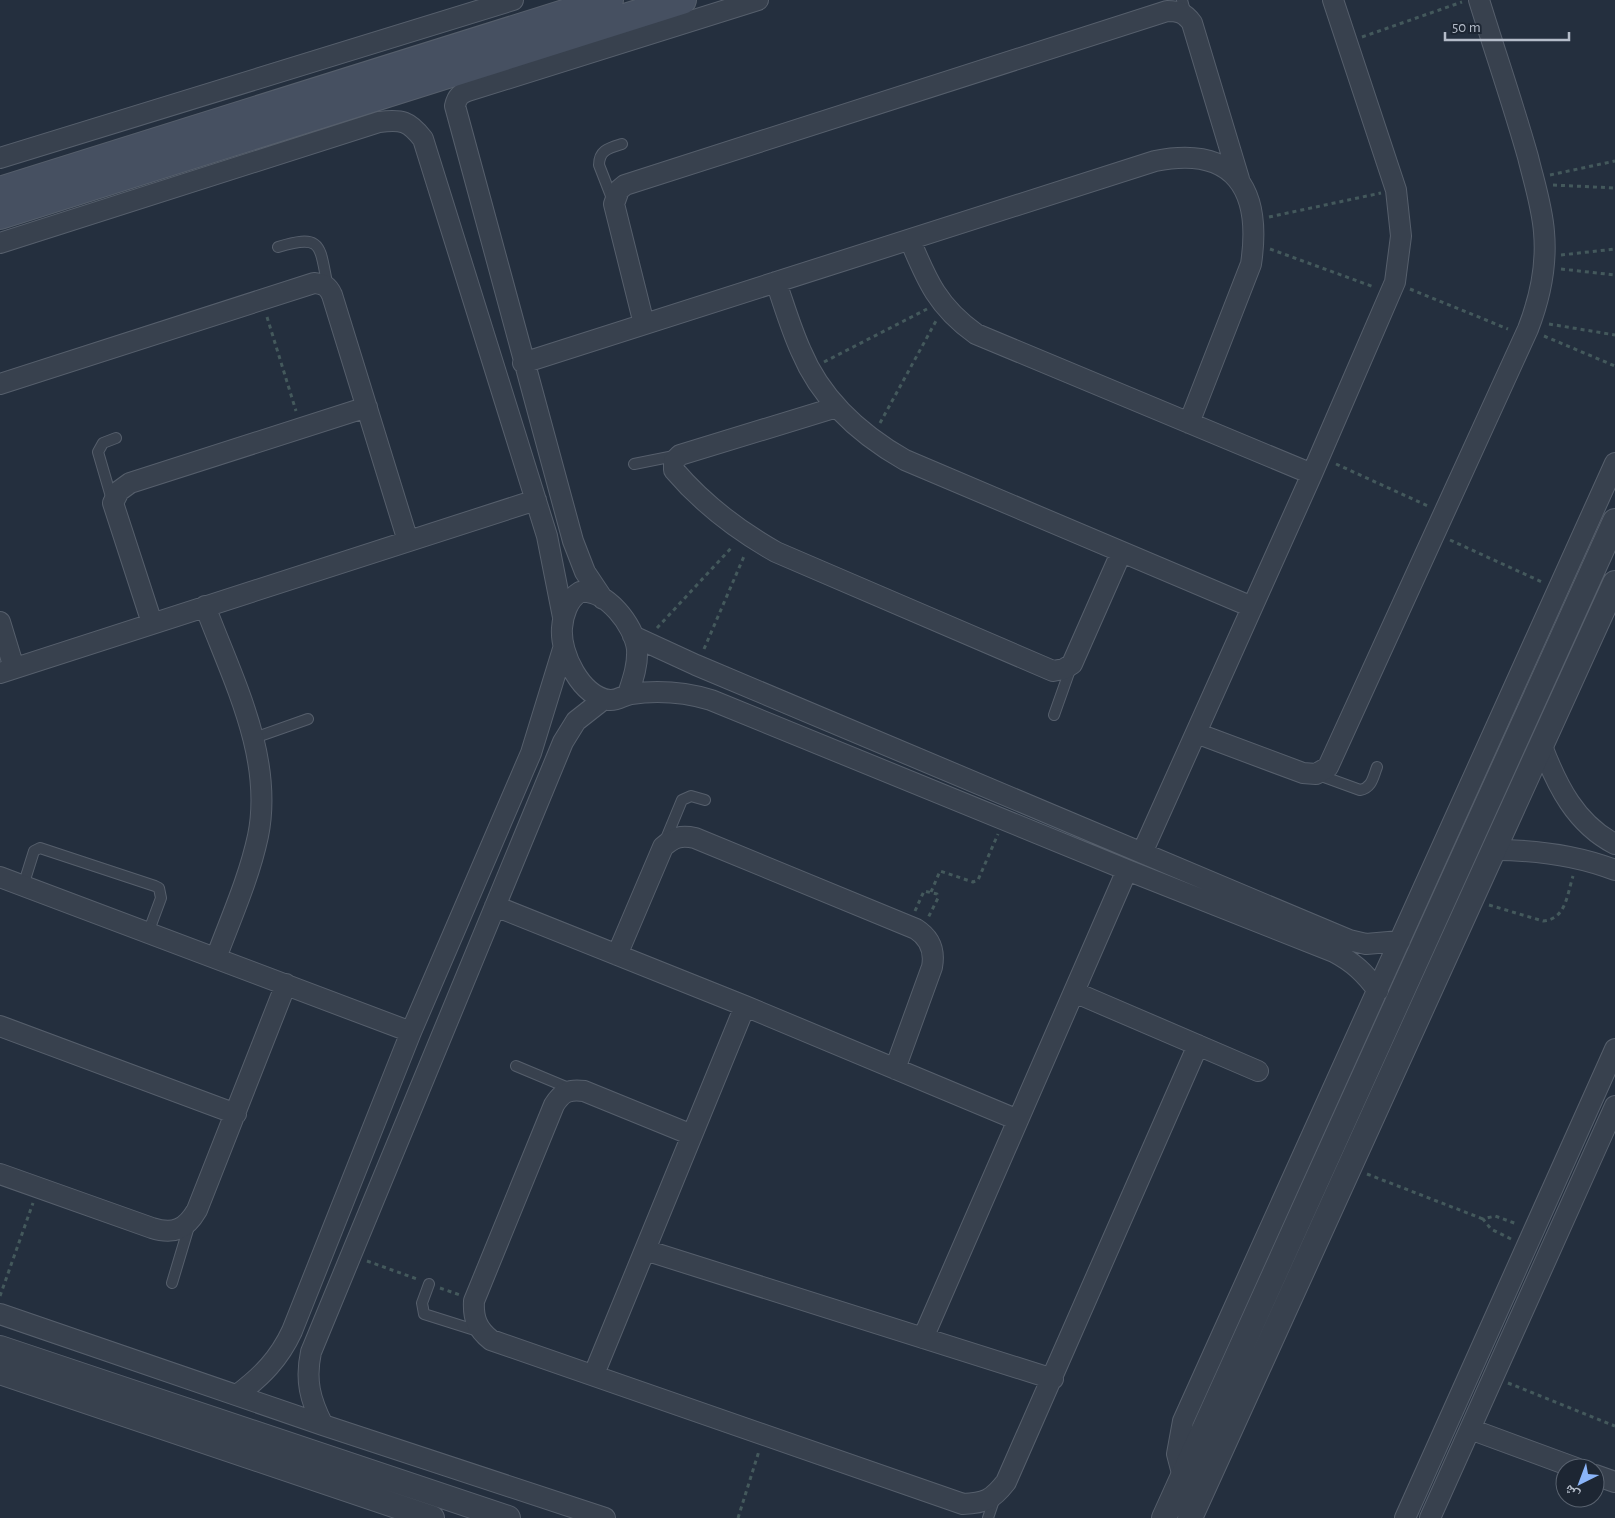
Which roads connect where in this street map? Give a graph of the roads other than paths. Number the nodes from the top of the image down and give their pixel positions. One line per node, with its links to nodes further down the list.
1 (512, 0): 9 (street)
2 (609, 0): 11 (main road)
3 (682, 0): 13 (main road)
4 (758, 0): 20 (street)
5 (1333, 0): 29 (street)
6 (1479, 0): 54 (street)
7 (1184, 7): 10 (street); 12 (street)
8 (622, 144): 12 (lane)
9 (0, 158)
10 (1239, 181): 14 (street); 24 (street)
11 (0, 191)
12 (614, 204): 19 (street)
13 (0, 215)
14 (910, 240): 17 (street); 24 (street)
15 (0, 243): 30 (street)
16 (278, 247): 18 (lane)
17 (776, 282): 19 (street); 23 (street)
18 (329, 288): 21 (street); 22 (street)
19 (644, 324): 20 (street)
20 (523, 363): 36 (street)
21 (0, 384)
22 (367, 407): 31 (street); 33 (street)
23 (838, 407): 26 (street); 34 (street)
24 (1188, 423): 29 (street)
25 (116, 438): 31 (lane)
26 (680, 455): 28 (lane); 44 (street)
27 (1615, 463): 66 (street)
28 (634, 464)
29 (1316, 465): 38 (street)
30 (536, 500): 33 (street); 39 (street)
31 (113, 503): 41 (street)
32 (1615, 521): 101 (street)
33 (408, 540): 37 (street)
34 (1121, 553): 38 (street); 44 (street)
35 (1615, 583): 52 (street)
36 (603, 599): 39 (street); 42 (street)
37 (205, 606): 41 (street); 51 (street)
38 (1252, 607): 50 (street)
39 (564, 618): 43 (street)
40 (0, 622): 45 (street)
41 (152, 624): 45 (street)
42 (639, 638): 46 (street); 59 (street)
43 (563, 649): 47 (street); 74 (street)
44 (1072, 664): 48 (lane)
45 (7, 671)
46 (628, 694): 47 (street); 60 (street)
47 (604, 699): 64 (street)
48 (1054, 715)
49 (308, 719): 51 (lane)
50 (1196, 733): 54 (street); 59 (street)
51 (254, 738): 68 (street)
52 (1542, 746): 56 (street); 58 (street)
53 (1376, 767): 54 (lane)
54 (1316, 774)
55 (705, 800): 57 (lane)
56 (1615, 844)
57 (663, 846): 67 (street); 78 (street)
58 (1495, 850): 61 (street); 108 (street)
59 (1142, 853): 66 (street)
60 (1127, 870): 70 (street); 71 (street)
61 (1615, 870)
62 (0, 877): 63 (street)
63 (23, 886): 65 (street); 65 (lane)
64 (494, 906): 67 (street); 98 (street)
65 (148, 933): 68 (street)
66 (1400, 940): 70 (street)
67 (617, 955): 72 (street)
68 (216, 958): 69 (street)
69 (286, 984): 74 (street); 82 (street)
70 (1378, 991): 101 (street)
71 (1074, 992): 75 (street); 83 (street)
72 (745, 1006): 78 (street); 84 (street)
73 (0, 1026): 82 (street)
74 (412, 1032): 97 (street)
75 (1198, 1045): 79 (street); 96 (street)
76 (1615, 1049): 109 (street)
77 (516, 1066): 80 (lane)
78 (894, 1069): 83 (street)
79 (1258, 1071)
80 (572, 1090): 84 (street); 91 (street)
81 (1615, 1106): 99 (street)
82 (236, 1114): 86 (street)
83 (1018, 1120): 92 (street)
84 (692, 1135): 87 (street)
85 (0, 1174): 86 (street)
86 (190, 1222): 88 (lane)
87 (645, 1250): 92 (street); 95 (street)
88 (172, 1283)
89 (429, 1284): 91 (lane)
90 (0, 1314): 97 (street)
91 (482, 1332): 95 (street)
92 (923, 1338): 96 (street)
93 (0, 1348): 104 (street)
94 (0, 1372): 103 (street)
95 (594, 1374): 102 (street)
96 (1053, 1379): 102 (street)
97 (237, 1395): 98 (street)
98 (323, 1425): 105 (street)
99 (1470, 1429): 100 (street); 110 (street)
100 (1555, 1460)
101 (1182, 1477): 107 (street)
102 (995, 1496): 106 (lane)
103 (432, 1518)
104 (508, 1518)
105 (605, 1518)
106 (988, 1518)
107 (1164, 1518)
108 (1190, 1518)
109 (1406, 1518)
110 (1430, 1518)

